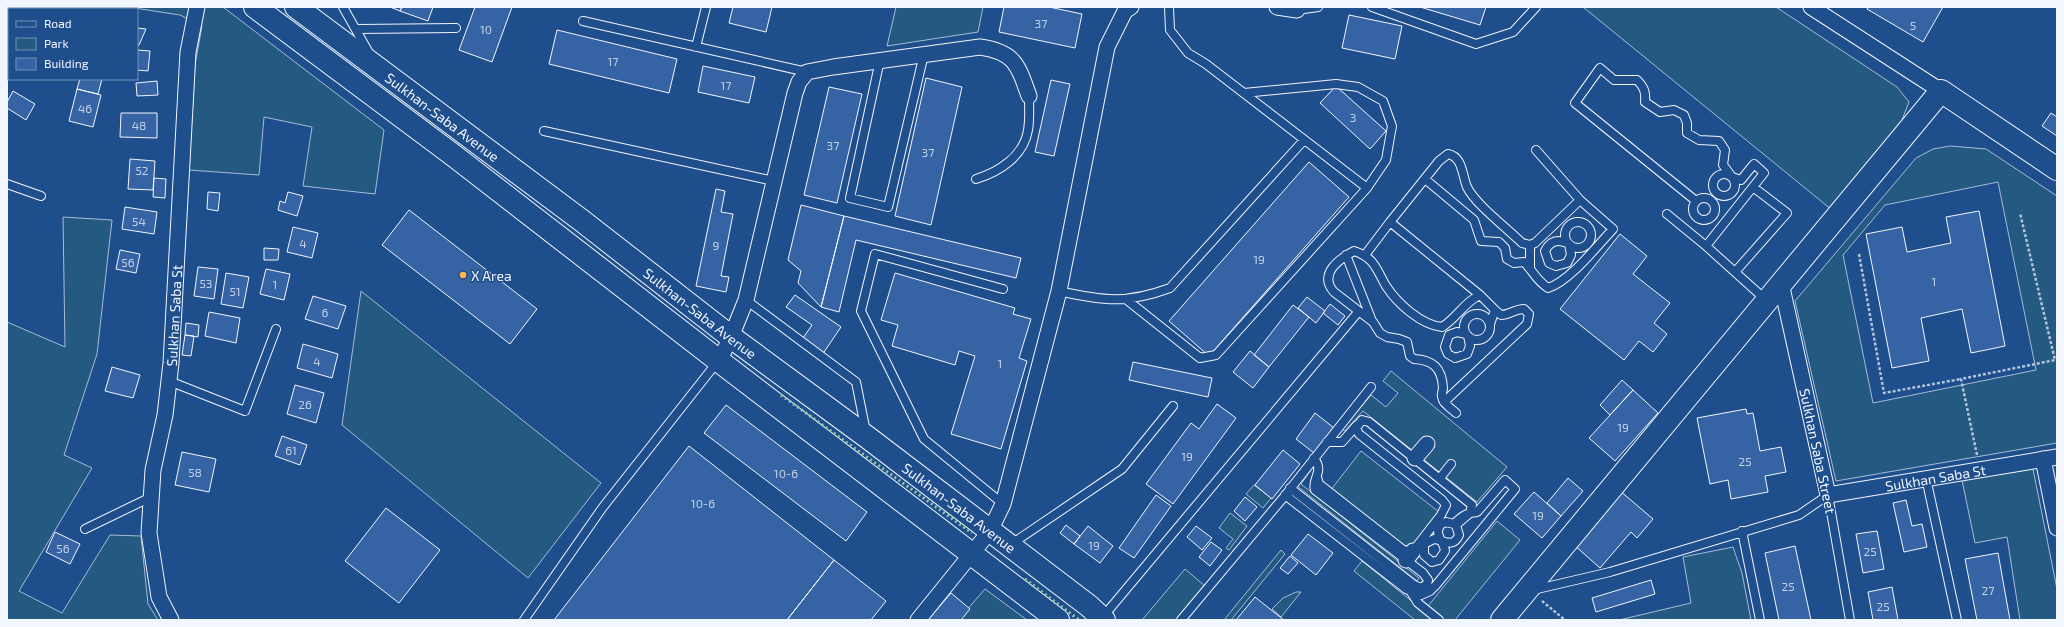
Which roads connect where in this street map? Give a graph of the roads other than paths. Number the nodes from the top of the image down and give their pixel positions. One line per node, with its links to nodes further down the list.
1 (198, 7): 62 (street, Sulkhan Saba St)
2 (255, 7): 61 (main road, Sulkhan-Saba Avenue)
3 (296, 7): 20 (main road, Sulkhan-Saba Avenue)
4 (343, 7): 16 (lane)
5 (706, 7): 17 (lane)
6 (1131, 7): 50 (street)
7 (1170, 7): 23 (lane)
8 (1277, 7): 13 (street)
9 (1318, 7): 13 (lane)
10 (1372, 7): 11 (lane)
11 (1536, 7)
12 (1811, 7): 22 (street)
13 (1297, 10)
14 (582, 21): 17 (lane)
15 (456, 28): 16 (lane)
16 (356, 29): 20 (lane)
17 (696, 47): 21 (lane)
18 (924, 54): 19 (street); 19 (lane); 24 (street)
19 (880, 60): 21 (street)
20 (377, 67): 60 (main road, Sulkhan-Saba Avenue)
21 (807, 72): 31 (street)
22 (1941, 91): 28 (main road); 48 (main road)
23 (1244, 93): 26 (lane); 34 (lane)
24 (1029, 96): 29 (lane)
25 (544, 131): 31 (lane)
26 (1304, 140): 34 (lane); 53 (lane)
27 (1536, 150): 36 (lane)
28 (2057, 169)
29 (976, 179)
30 (1425, 179): 40 (lane); 42 (lane); 46 (lane)
31 (774, 181): 52 (street)
32 (7, 184): 35 (lane)
33 (1753, 187): 37 (lane); 43 (lane); 47 (lane)
34 (1367, 188): 53 (lane)
35 (41, 196)
36 (1580, 200): 38 (lane); 42 (lane)
37 (1696, 201)
38 (1596, 214): 41 (lane); 46 (lane)
39 (1667, 214): 43 (lane)
40 (1390, 222): 45 (lane); 51 (lane)
41 (1586, 225): 41 (lane)
42 (1530, 245): 46 (lane)
43 (1706, 246): 47 (lane)
44 (1346, 255): 45 (lane); 56 (lane); 57 (lane)
45 (1365, 255): 51 (lane)
46 (1530, 268)
47 (1735, 272): 54 (lane)
48 (1781, 283): 54 (main road); 80 (street, Sulkhan Saba Street)
49 (1003, 289): 82 (lane)
50 (1059, 291): 53 (lane); 82 (street)
51 (1480, 295): 55 (lane)
52 (746, 300): 60 (street); 68 (lane)
53 (1127, 300)
54 (1767, 300): 93 (main road)
55 (1495, 310): 58 (lane); 64 (lane)
56 (1359, 311): 57 (lane); 94 (lane)
57 (1373, 322): 64 (lane)
58 (1490, 324): 58 (lane)
59 (276, 329): 62 (lane)
60 (731, 337): 61 (street); 68 (main road, Sulkhan-Saba Avenue)
61 (719, 361): 90 (main road, Sulkhan-Saba Avenue); 96 (lane)
62 (169, 381): 81 (street, Sulkhan Saba St)
63 (1371, 387): 69 (lane)
64 (1444, 402): 66 (lane)
65 (1173, 406): 89 (lane)
66 (1456, 413)
67 (1357, 425): 69 (lane); 72 (lane); 91 (lane)
68 (867, 437): 86 (main road, Sulkhan-Saba Avenue)
69 (1327, 442): 71 (lane)
70 (1427, 444): 72 (street)
71 (1314, 458): 75 (lane); 78 (lane)
72 (1415, 458): 76 (lane)
73 (2050, 458): 77 (street, Sulkhan Saba St); 84 (street, Sulkhan Saba St)
74 (1451, 464): 76 (lane)
75 (1317, 478): 91 (lane); 91 (lane)
76 (1440, 478): 83 (lane)
77 (1926, 478): 80 (street, Sulkhan Saba St); 104 (lane)
78 (1290, 488): 79 (lane); 88 (lane)
79 (1285, 495): 88 (lane); 99 (lane)
80 (1828, 495): 87 (lane); 103 (lane, Sulkhan Saba Street)
81 (151, 497): 85 (lane); 95 (street, Sulkhan Saba St)
82 (1003, 504): 86 (street)
83 (1471, 511): 83 (lane); 92 (lane)
84 (2057, 528)
85 (85, 529)
86 (990, 531): 89 (main road, Sulkhan-Saba Avenue); 90 (street)
87 (1742, 531): 93 (lane); 102 (lane)
88 (1344, 535): 91 (lane); 92 (lane)
89 (1010, 545): 94 (main road, Sulkhan-Saba Avenue)
90 (971, 554): 97 (street); 98 (main road, Sulkhan-Saba Avenue)
91 (1410, 555)
92 (1411, 592): 100 (lane)
93 (1526, 592): 101 (main road)
94 (1103, 619)
95 (171, 620)
96 (524, 620)
97 (918, 620)
98 (1058, 620)
99 (1181, 620)
100 (1439, 620)
101 (1502, 620)
102 (1760, 620)
103 (1850, 620)
104 (1957, 620)

